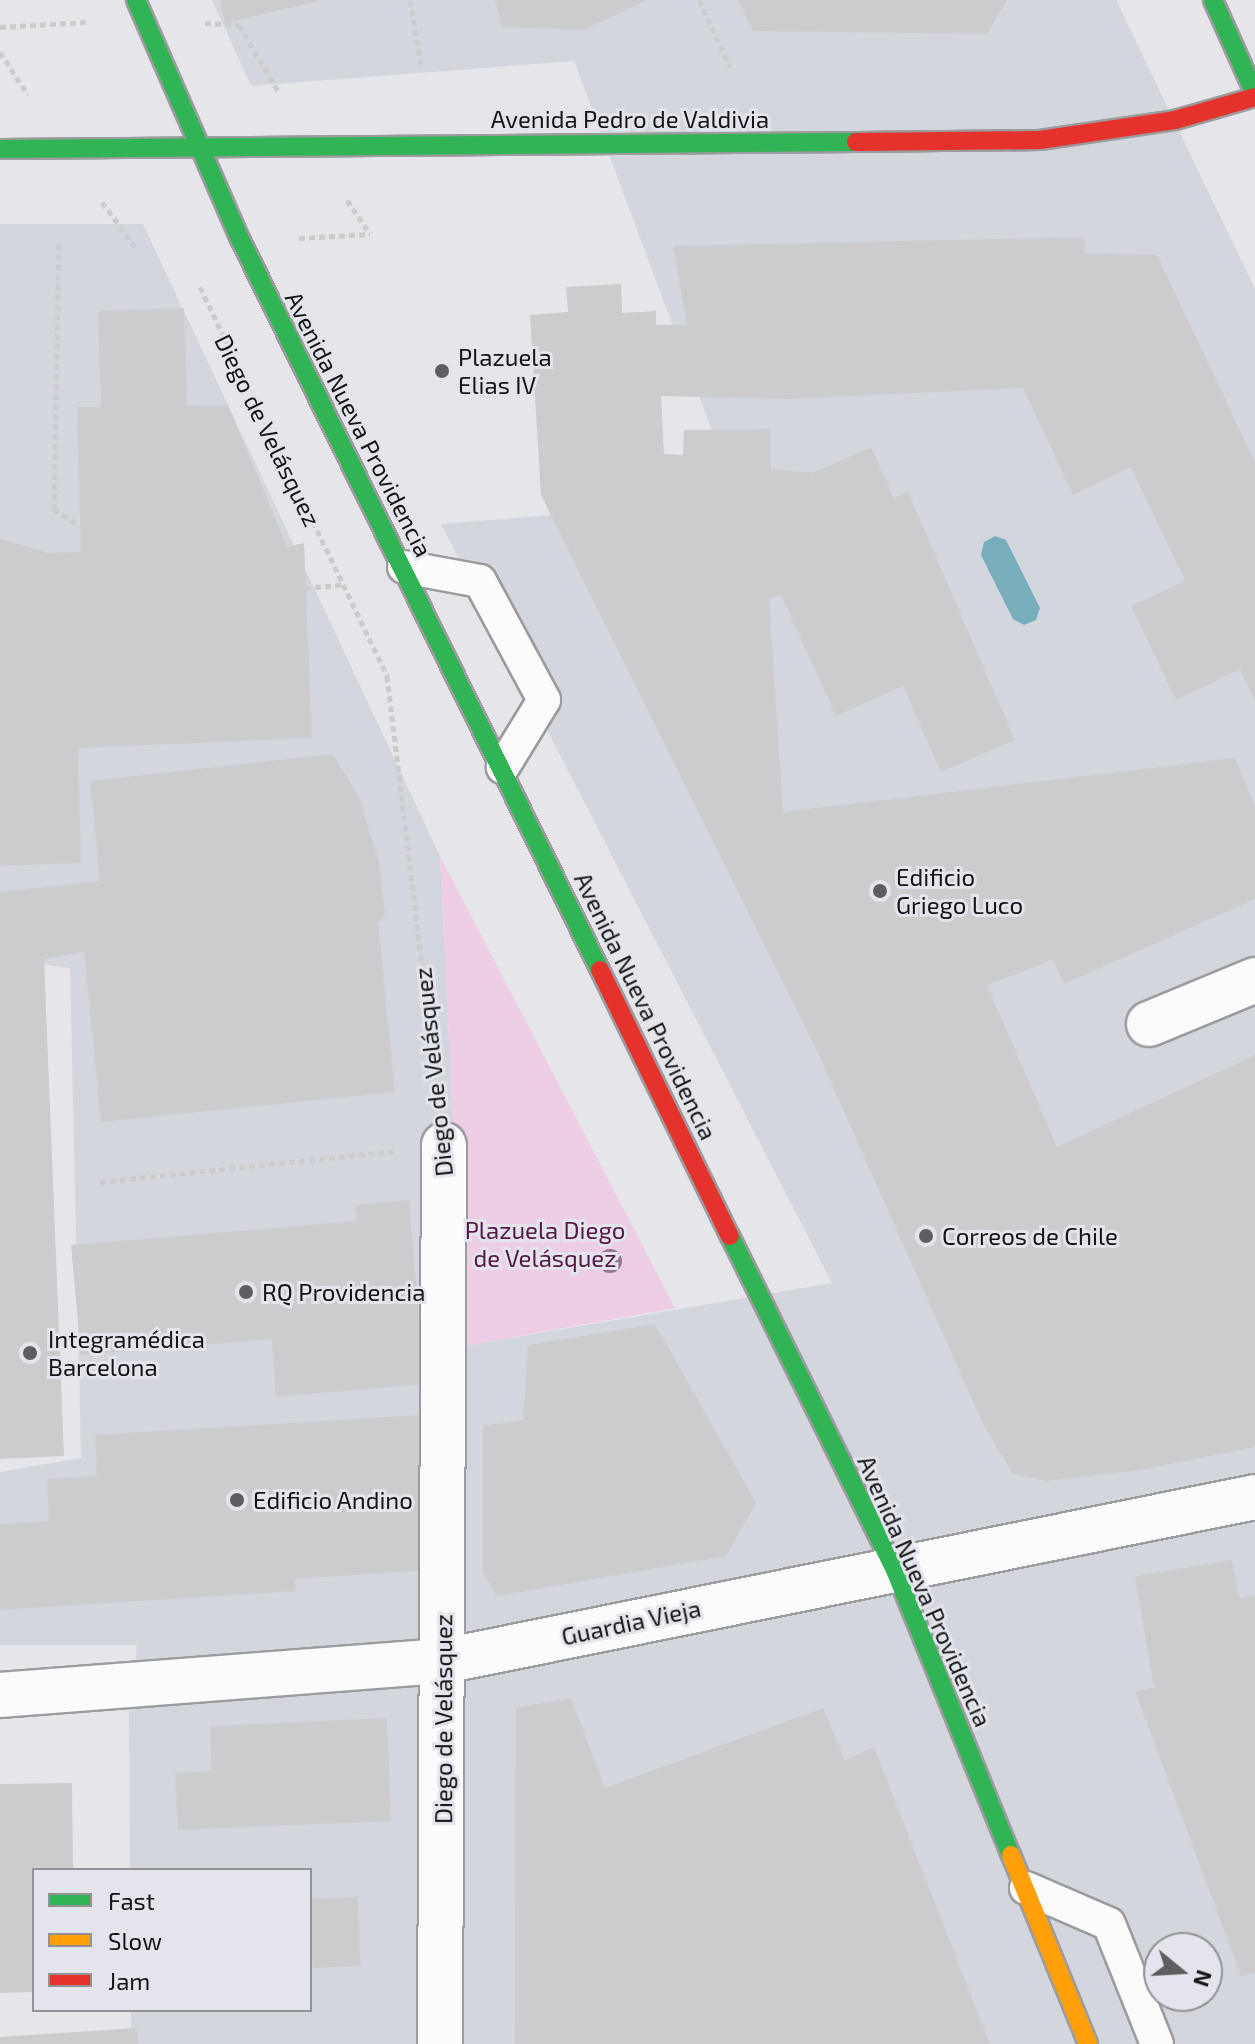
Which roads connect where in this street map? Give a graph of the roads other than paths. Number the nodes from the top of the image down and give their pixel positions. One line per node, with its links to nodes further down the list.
1 (136, 0): 4 (main road, Avenida Nueva Providencia)
2 (1213, 0): 3 (main road)
3 (1255, 95): 4 (main road, Avenida Pedro de Valdivia)
4 (197, 146): 5 (main road, Avenida Pedro de Valdivia); 6 (main road, Avenida Nueva Providencia)
5 (0, 149)
6 (404, 567): 7 (main road, Avenida Nueva Providencia); 7 (lane)
7 (503, 767): 12 (main road, Avenida Nueva Providencia)
8 (1255, 980): 9 (street)
9 (1149, 1024)
10 (444, 1145): 13 (street, Diego de Velásquez)
11 (1255, 1497): 12 (street, Guardia Vieja)
12 (895, 1570): 13 (street, Guardia Vieja); 15 (main road, Avenida Nueva Providencia)
13 (444, 1661): 14 (street, Guardia Vieja); 16 (street, Diego de Velásquez)
14 (0, 1695)
15 (1026, 1888): 17 (main road, Avenida Nueva Providencia); 18 (lane)
16 (440, 2044)
17 (1088, 2044)
18 (1157, 2044)

